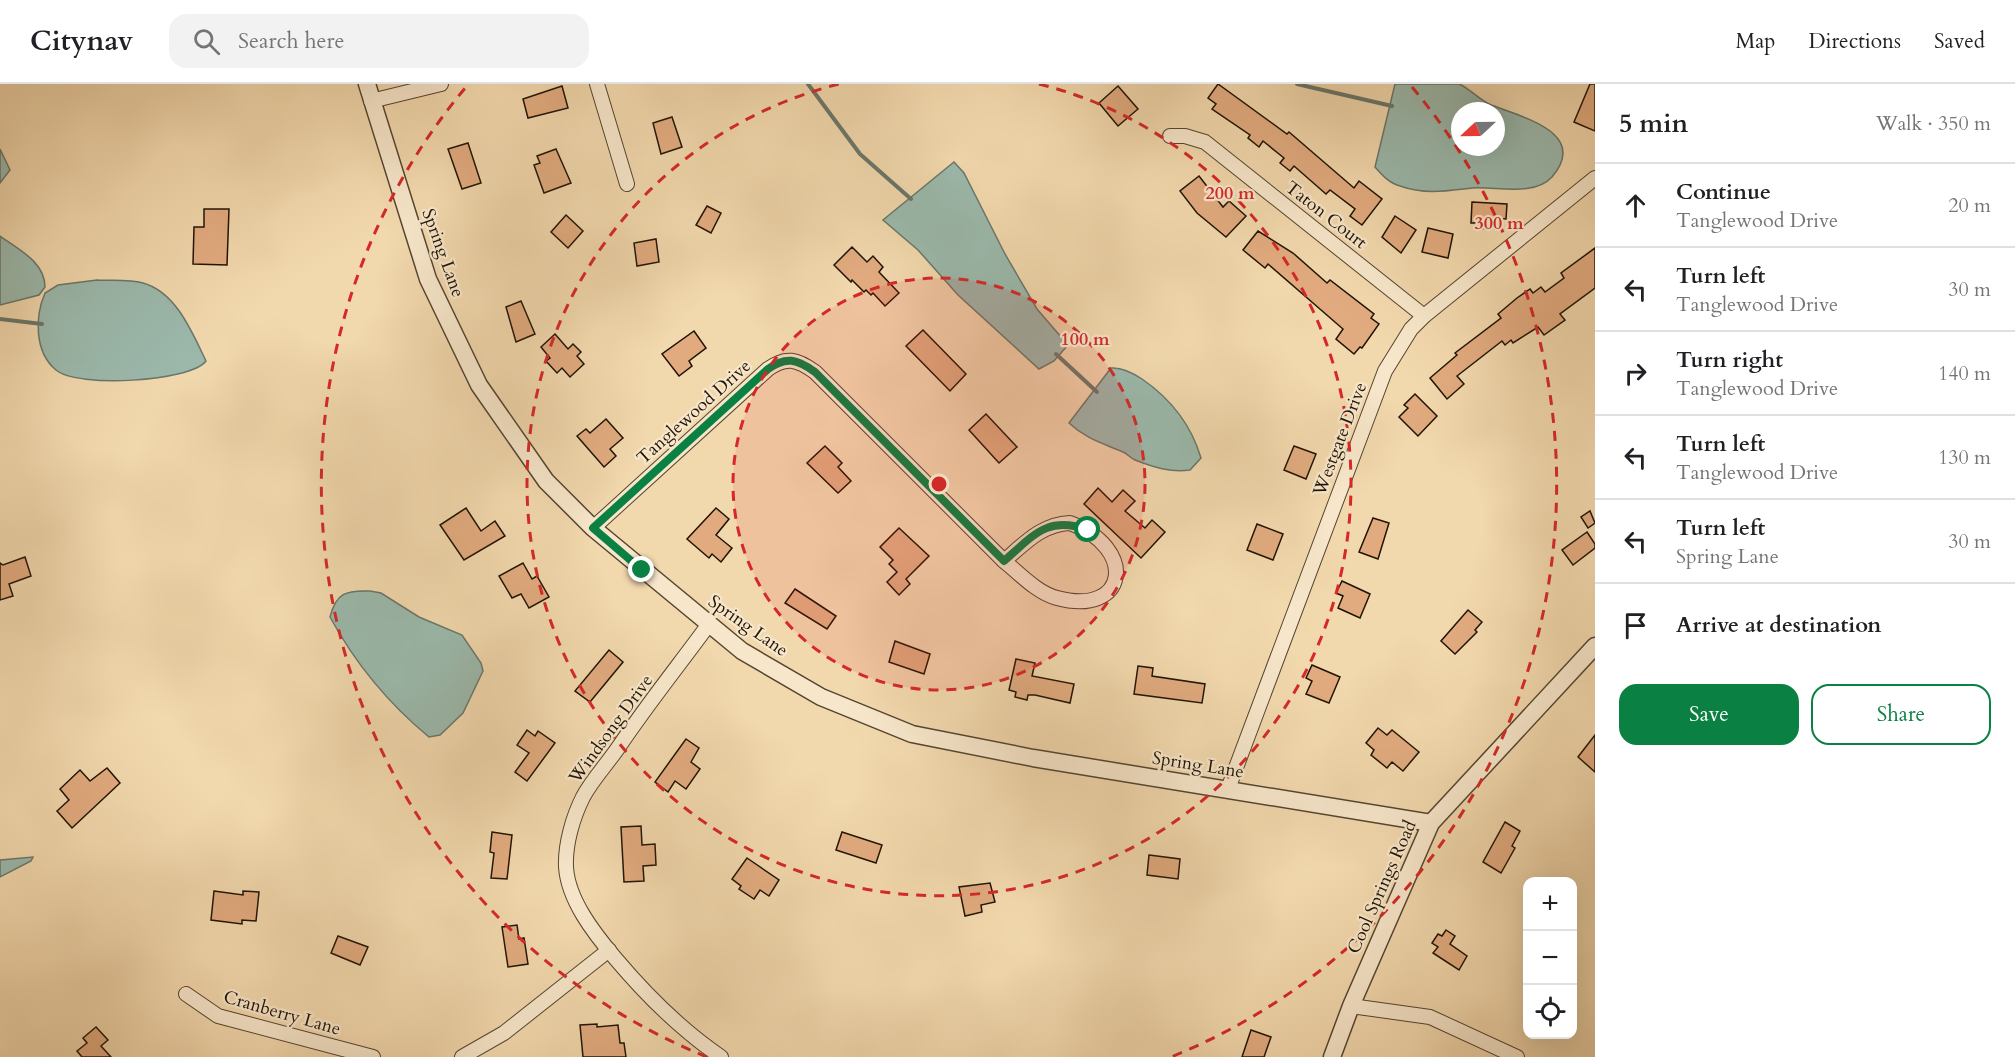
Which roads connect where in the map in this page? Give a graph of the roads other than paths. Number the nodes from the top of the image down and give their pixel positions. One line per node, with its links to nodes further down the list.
1 (366, 84): 4 (street, Spring Lane)
2 (441, 84): 4 (street)
3 (597, 84): 7 (street)
4 (371, 101): 9 (street, Spring Lane)
5 (1170, 136): 8 (street, Taton Court)
6 (1595, 178): 8 (street, Westgate Drive)
7 (627, 184)
8 (1424, 316): 13 (street, Westgate Drive)
9 (593, 528): 10 (street, Tanglewood Drive); 11 (street, Spring Lane)
10 (1004, 561): 10 (street, Tanglewood Drive)
11 (709, 624): 13 (street, Spring Lane); 15 (street, Windsong Drive)
12 (1595, 646): 14 (street, Cool Springs Road)
13 (1228, 789): 14 (street, Spring Lane)
14 (1431, 823): 17 (street, Cool Springs Road)
15 (609, 950): 19 (street); 20 (street, Windsong Drive)
16 (186, 994): 18 (street, Cranberry Lane)
17 (1351, 1006): 21 (street, Cool Springs Road); 22 (street)
18 (373, 1057)
19 (462, 1057)
20 (721, 1057)
21 (1332, 1057)
22 (1517, 1057)

